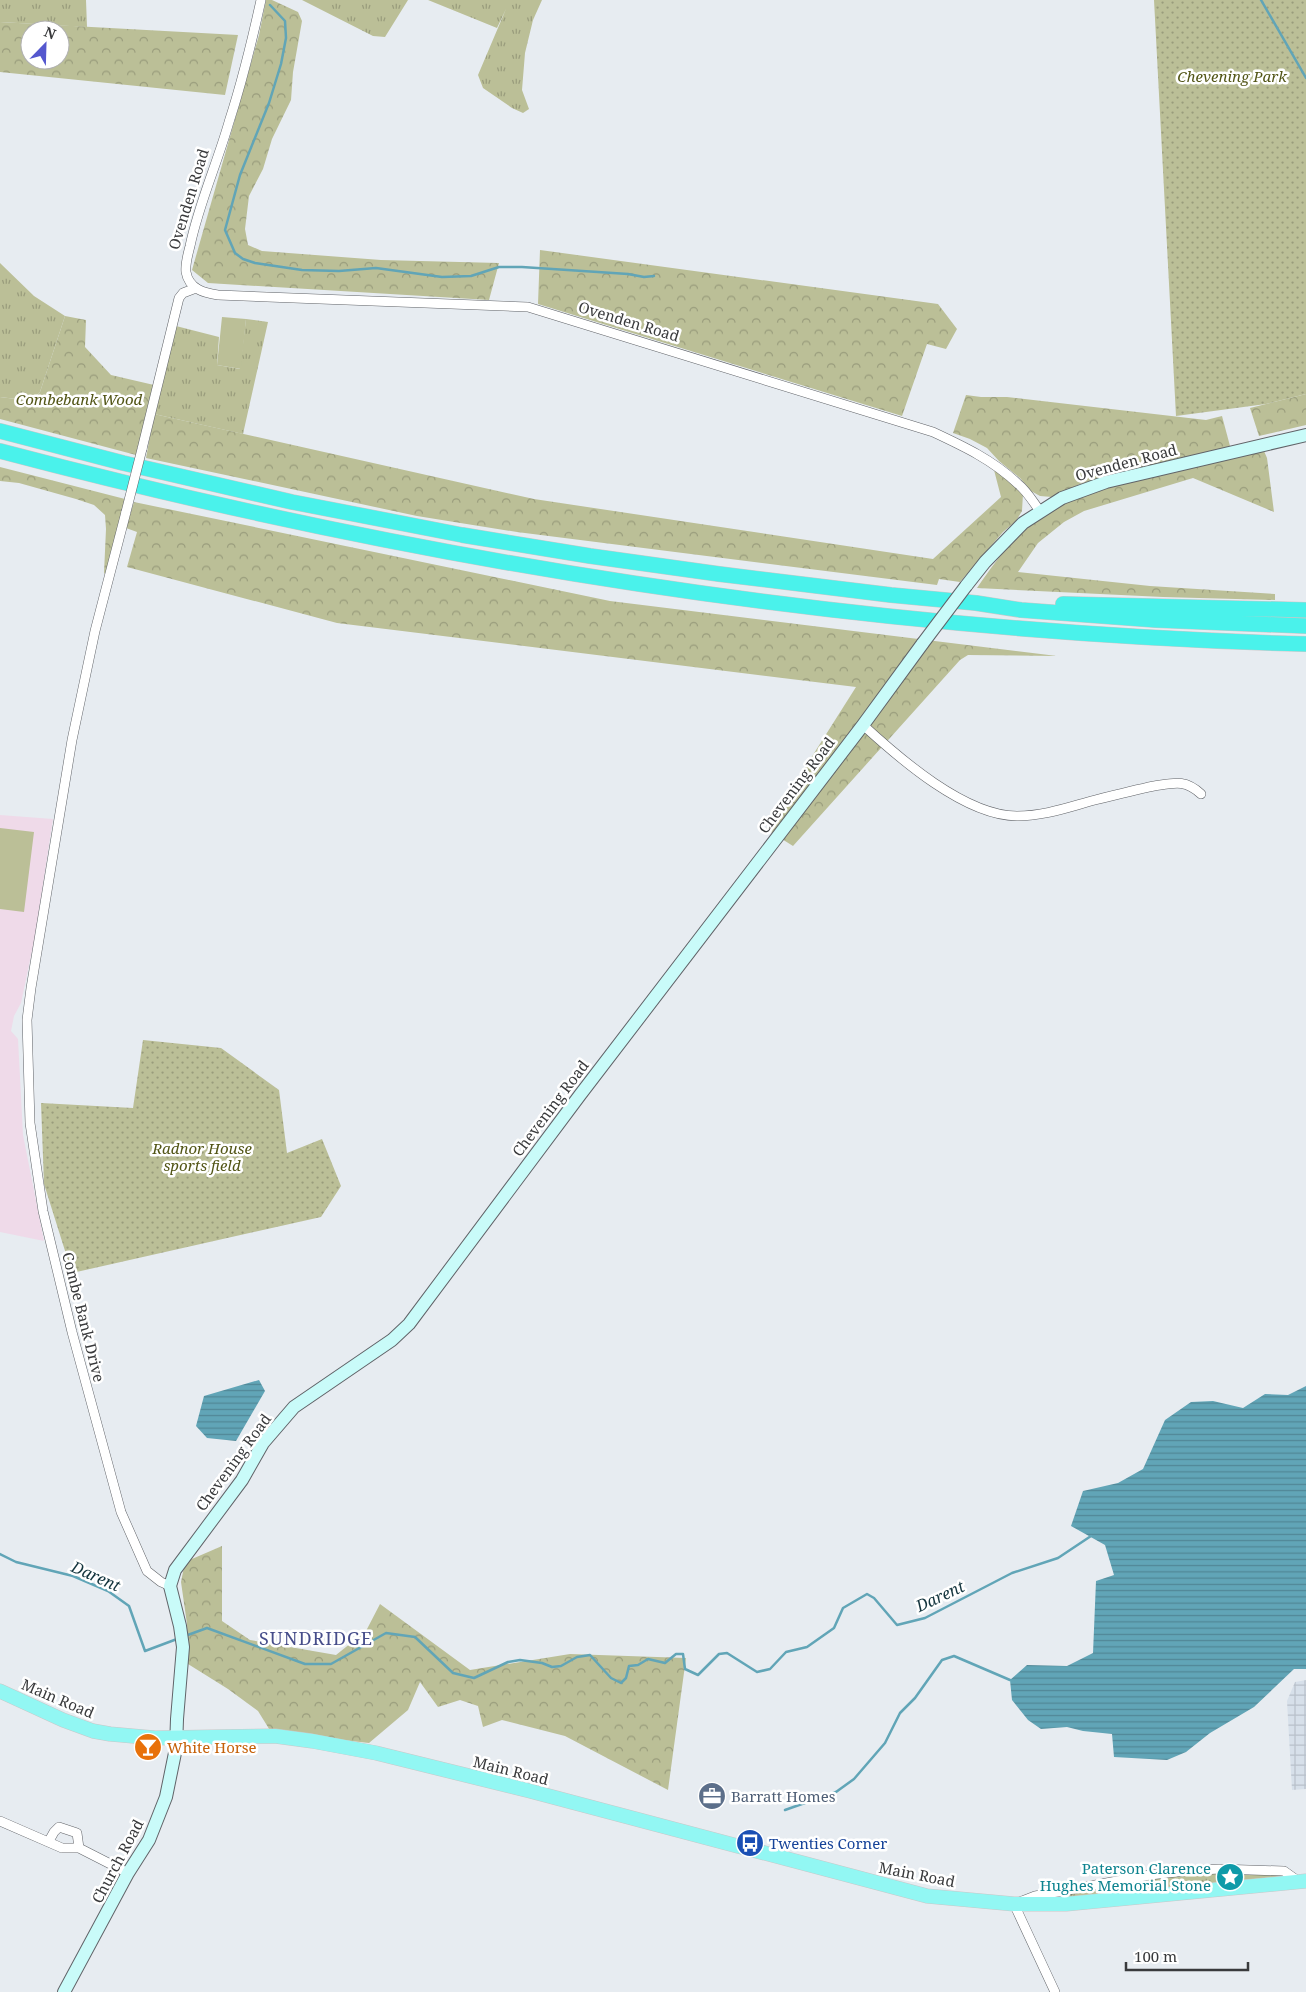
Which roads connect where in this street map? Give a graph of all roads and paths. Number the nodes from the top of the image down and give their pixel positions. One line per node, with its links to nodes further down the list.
1 (261, 0): 2 (street, Ovenden Road)
2 (186, 273): 3 (street, Ovenden Road); 4 (street, Combe Bank Drive)
3 (196, 288): 4 (street); 8 (street, Ovenden Road)
4 (179, 298): 15 (street, Combe Bank Drive, bridge)
5 (0, 431): 9 (highway)
6 (1306, 435): 8 (main road, Ovenden Road)
7 (0, 452): 12 (highway)
8 (1040, 511): 13 (main road, Chevening Road, bridge)
9 (976, 603): 10 (highway); 11 (highway)
10 (1306, 610)
11 (1306, 626)
12 (1304, 644)
13 (863, 725): 14 (street); 15 (main road, Chevening Road)
14 (1202, 794)
15 (170, 1586): 17 (main road)
16 (0, 1691): 17 (main road, Main Road)
17 (176, 1738): 21 (main road, Church Road); 23 (main road, Main Road)
18 (0, 1821): 19 (street)
19 (49, 1841): 20 (street); 20 (street)
20 (79, 1848): 21 (street)
21 (128, 1873): 24 (main road, Church Road)
22 (1302, 1881): 23 (main road, Main Road); 23 (street)
23 (1014, 1904): 25 (street)
24 (64, 1992)
25 (1055, 1992)

